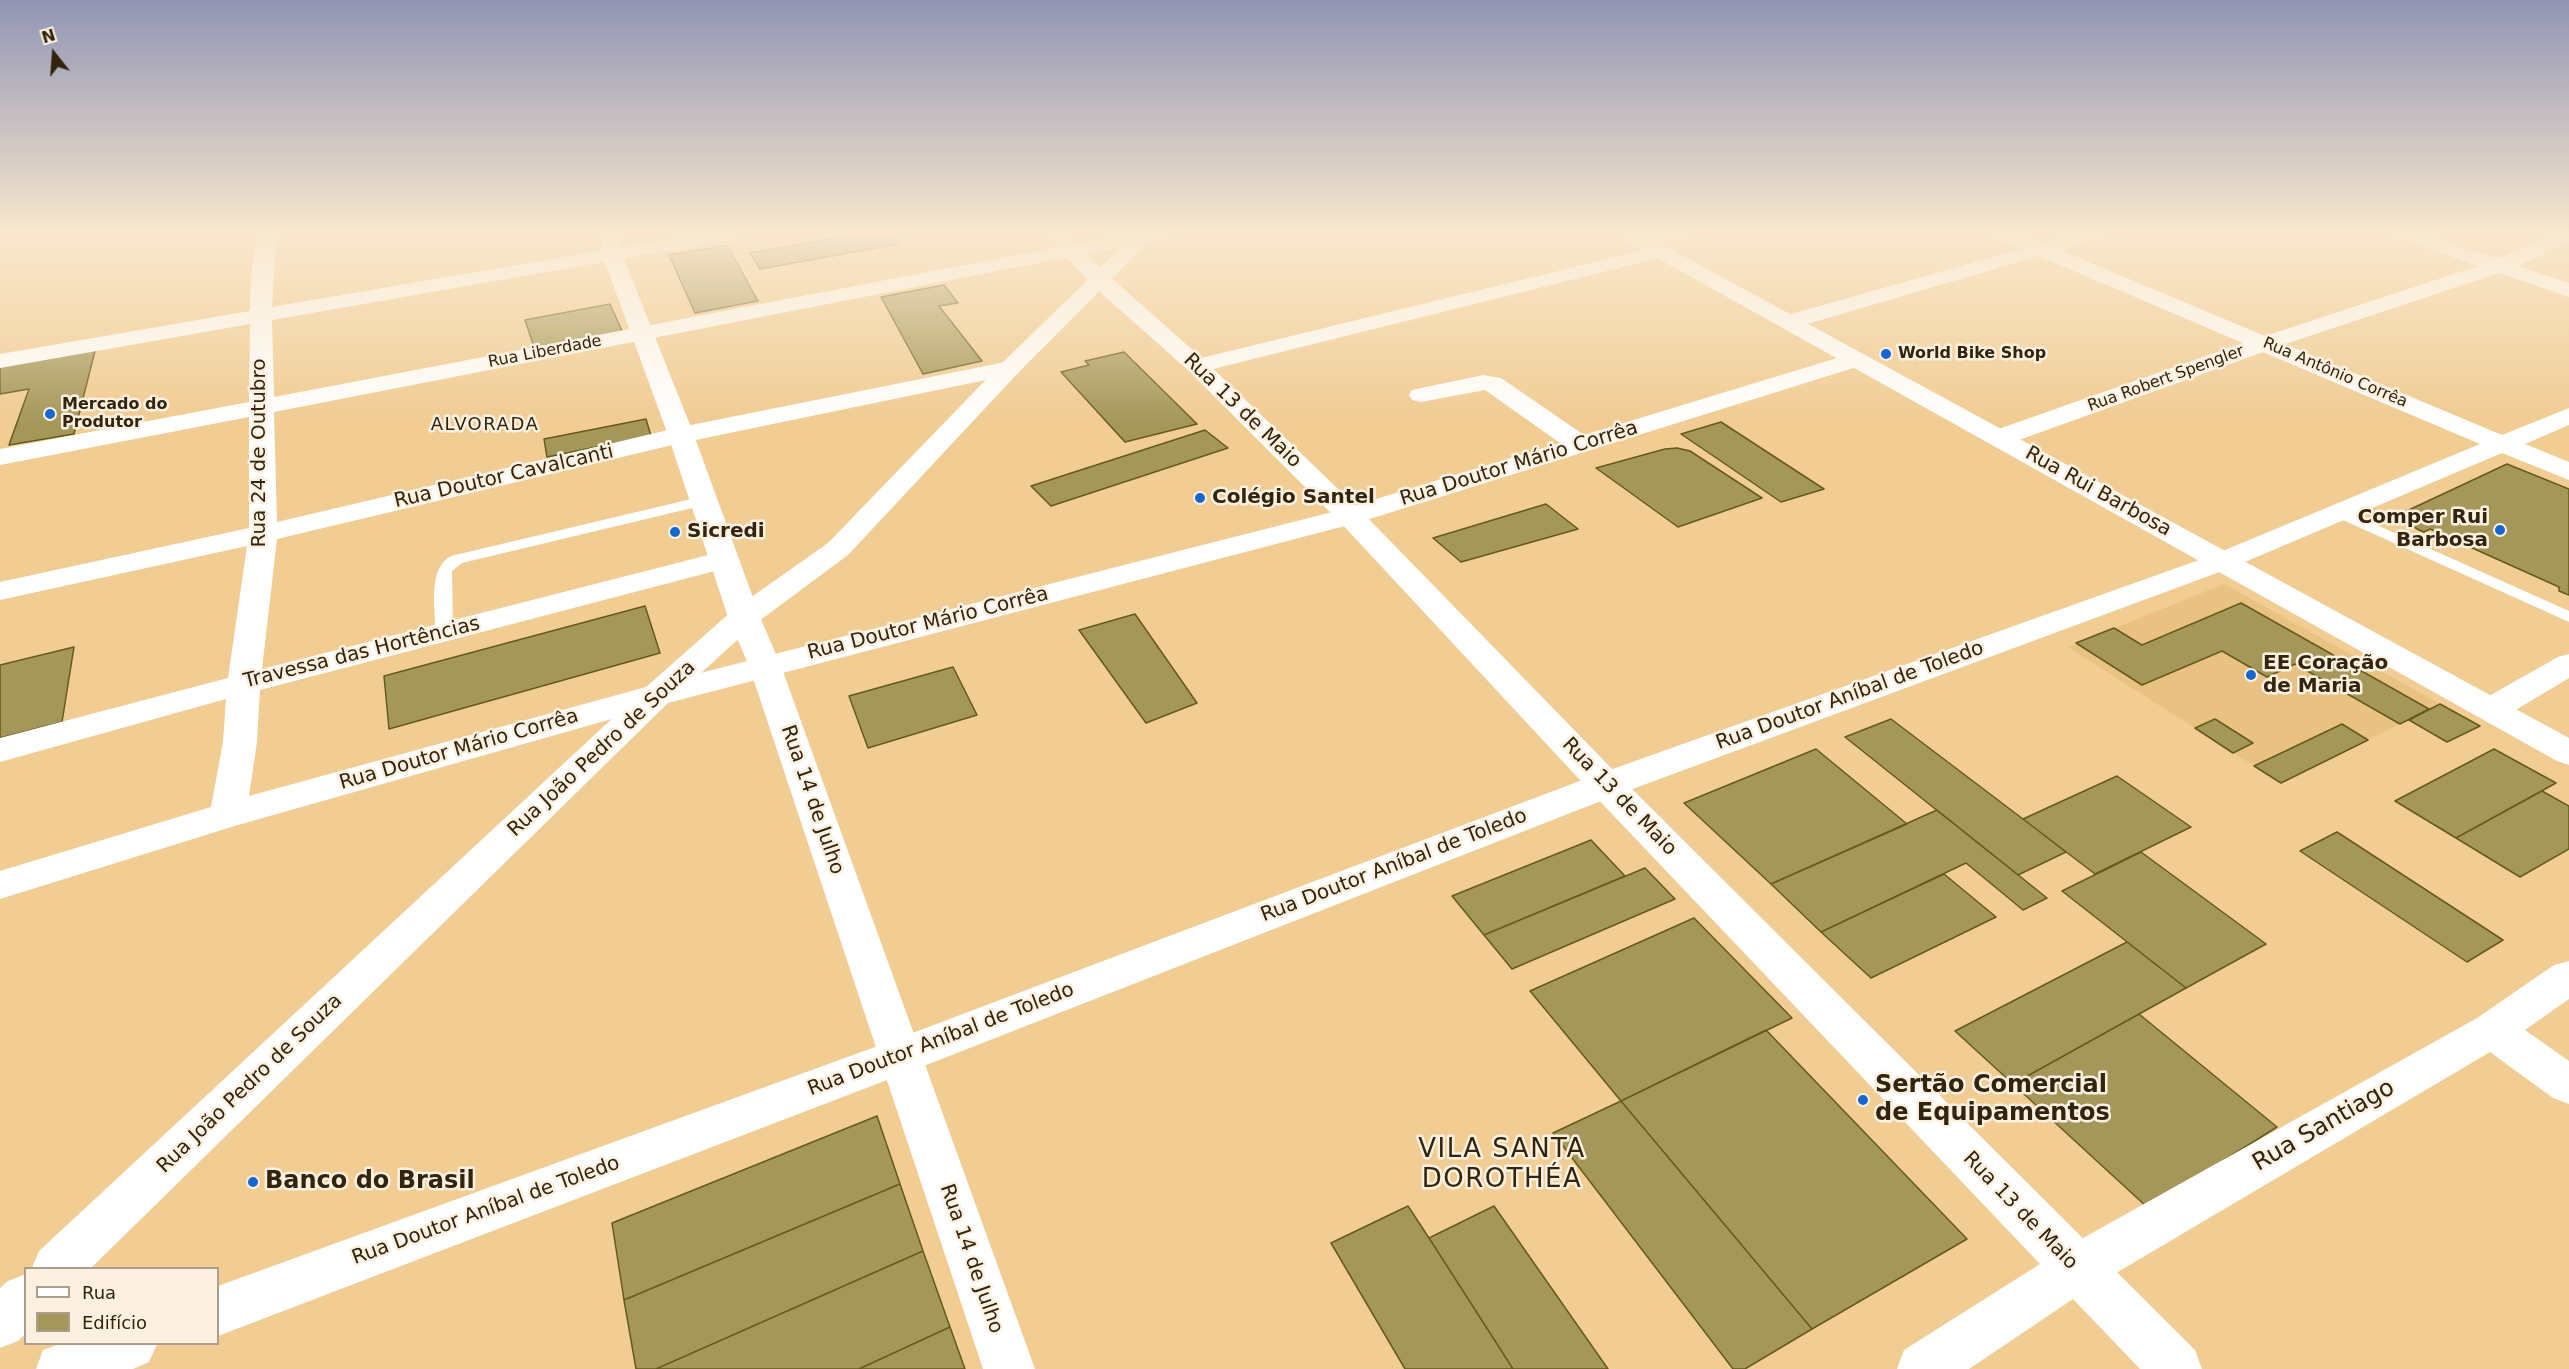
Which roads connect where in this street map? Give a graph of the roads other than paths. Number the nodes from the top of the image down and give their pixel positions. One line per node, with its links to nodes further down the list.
1 (261, 297): 12 (street, Rua 24 de Outubro)
2 (349, 297): 12 (street)
3 (631, 297): 14 (street, Rua 14 de Julho)
4 (830, 297): 14 (street, Rua Liberdade)
5 (1081, 297): 19 (street, Rua João Pedro de Souza)
6 (1119, 297): 18 (street, Rua 13 de Maio)
7 (1446, 297): 18 (street)
8 (1743, 297): 13 (street, Rua Rui Barbosa)
9 (1875, 297): 13 (street)
10 (2151, 297): 15 (street, Rua Antônio Corrêa)
11 (2406, 297): 15 (street, Rua Robert Spengler)
12 (261, 315): 17 (street); 21 (street, Rua 24 de Outubro)
13 (1789, 322): 16 (street, Rua Rui Barbosa)
14 (644, 333): 21 (street, Rua Liberdade); 23 (street, Rua 14 de Julho)
15 (2263, 344): 24 (street, Rua Robert Spengler); 25 (street, Rua Antônio Corrêa)
16 (1856, 360): 24 (street, Rua Rui Barbosa); 26 (street, Rua Doutor Mário Corrêa)
17 (0, 361)
18 (1197, 366): 31 (street, Rua 13 de Maio)
19 (1010, 368): 23 (street, Rua Doutor Cavalcanti); 36 (street, Rua João Pedro de Souza)
20 (1421, 395): 26 (street)
21 (261, 407): 27 (street, Rua Liberdade); 32 (street, Rua 24 de Outubro)
22 (2569, 416): 25 (street, Rua Doutor Aníbal de Toledo)
23 (681, 435): 29 (street, Rua 14 de Julho); 32 (street, Rua Doutor Cavalcanti)
24 (1999, 438): 34 (street, Rua Rui Barbosa)
25 (2505, 444): 28 (street, Rua Antônio Corrêa); 30 (street, Rua Doutor Aníbal de Toledo)
26 (1581, 445): 31 (street, Rua Doutor Mário Corrêa)
27 (0, 457)
28 (2569, 472)
29 (704, 501): 33 (street, Rua 14 de Julho); 38 (lane)
30 (2339, 513): 34 (street, Rua Doutor Aníbal de Toledo); 37 (lane)
31 (1350, 516): 40 (street, Rua Doutor Mário Corrêa); 46 (street, Rua 13 de Maio)
32 (263, 534): 35 (street, Rua Doutor Cavalcanti); 41 (street, Rua 24 de Outubro)
33 (724, 560): 36 (street, Rua 14 de Julho); 38 (street, Travessa das Hortências)
34 (2223, 561): 43 (street, Rua Rui Barbosa); 46 (street, Rua Doutor Aníbal de Toledo)
35 (0, 591)
36 (744, 617): 40 (street, Rua 14 de Julho); 42 (street, Rua João Pedro de Souza)
37 (2569, 617)
38 (444, 632): 41 (street, Travessa das Hortências)
39 (2569, 664): 43 (street)
40 (765, 666): 42 (street, Rua Doutor Mário Corrêa); 51 (street, Rua 14 de Julho)
41 (244, 684): 44 (street, Travessa das Hortências); 47 (street, Rua 24 de Outubro)
42 (657, 695): 47 (street, Rua Doutor Mário Corrêa); 53 (street, Rua João Pedro de Souza)
43 (2492, 710): 45 (street, Rua Rui Barbosa)
44 (0, 750)
45 (2569, 753)
46 (1606, 784): 51 (street, Rua Doutor Aníbal de Toledo); 54 (street, Rua 13 de Maio)
47 (228, 815): 48 (street, Rua Doutor Mário Corrêa)
48 (0, 885)
49 (2569, 977): 50 (street, Rua Santiago)
50 (2492, 1030): 52 (street); 54 (street, Rua Santiago)
51 (901, 1056): 56 (street, Rua Doutor Aníbal de Toledo); 61 (street, Rua 14 de Julho)
52 (2569, 1085)
53 (59, 1267)
54 (2076, 1269): 59 (street, Rua 13 de Maio); 62 (street, Rua Santiago)
55 (24, 1300): 57 (street)
56 (219, 1311)
57 (0, 1323)
58 (128, 1345): 60 (street)
59 (2169, 1367)
60 (62, 1369)
61 (1009, 1369)
62 (1923, 1369)

